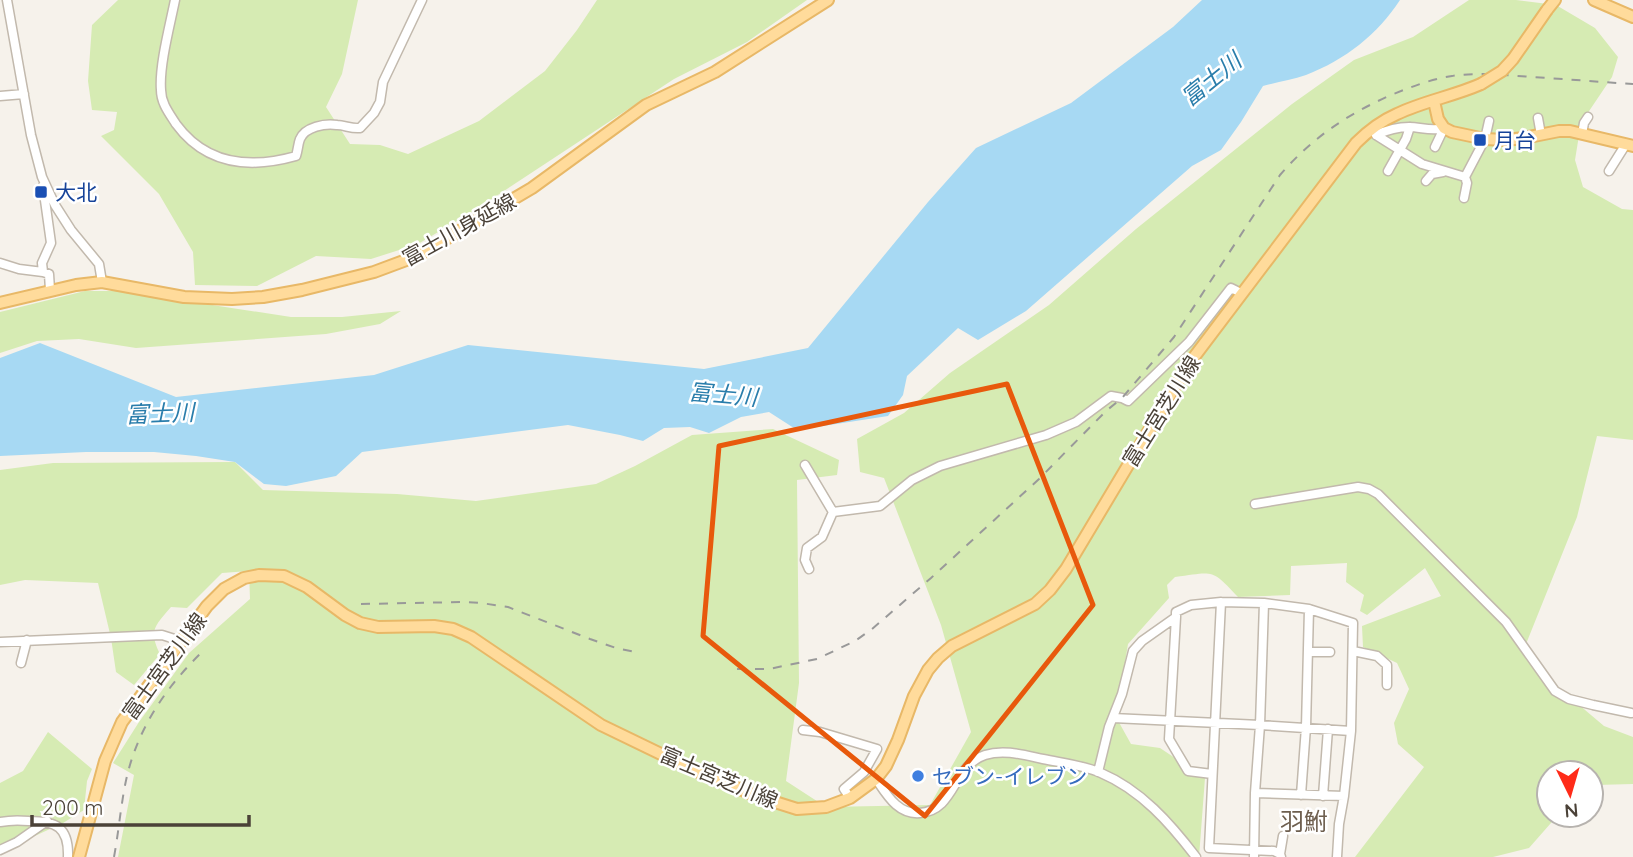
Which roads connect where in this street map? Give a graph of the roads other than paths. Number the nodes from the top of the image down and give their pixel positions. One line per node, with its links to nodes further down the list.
1 (8, 0): 8 (street)
2 (175, 0): 3 (street)
3 (422, 0)
4 (828, 0): 31 (main road, 富士川身延線)
5 (1555, 0): 10 (main road, 富士宮芝川線, bridge)
6 (1594, 0): 7 (main road)
7 (1633, 18)
8 (24, 94): 9 (street); 25 (street)
9 (0, 96)
10 (1434, 102): 15 (main road); 33 (main road, 富士宮芝川線)
11 (1588, 117): 16 (street)
12 (1538, 118): 17 (street)
13 (1489, 121): 18 (street)
14 (1410, 127): 15 (street); 21 (street); 21 (street)
15 (1444, 128): 18 (main road); 20 (street)
16 (1582, 134): 17 (main road); 19 (main road)
17 (1541, 135): 18 (main road)
18 (1485, 139): 26 (street)
19 (1629, 145): 24 (street)
20 (1435, 147)
21 (1400, 150): 22 (street); 23 (street)
22 (1388, 171)
23 (1446, 171): 26 (street); 27 (street)
24 (1609, 171)
25 (42, 177): 30 (street); 31 (street)
26 (1465, 177): 28 (street)
27 (1426, 181)
28 (1464, 198)
29 (0, 263): 30 (street)
30 (43, 272): 32 (street)
31 (102, 282): 32 (main road, 富士川身延線)
32 (50, 290): 34 (main road, 富士川身延線)
33 (1241, 293): 37 (street); 62 (main road, 富士宮芝川線)
34 (0, 303)
35 (805, 465): 37 (street)
36 (1255, 504): 51 (street)
37 (833, 512): 38 (street)
38 (809, 569)
39 (1221, 602): 40 (street); 42 (street); 54 (street)
40 (1264, 603): 41 (street); 55 (street)
41 (1309, 609): 46 (street); 47 (street)
42 (1176, 617): 52 (street); 53 (street)
43 (27, 640): 44 (street); 45 (street); 49 (street)
44 (181, 640): 67 (main road, 富士宮芝川線); 75 (main road, 富士宮芝川線)
45 (0, 642)
46 (1353, 651): 50 (street); 59 (street)
47 (1308, 652): 48 (street); 56 (street)
48 (1330, 652)
49 (21, 663)
50 (1387, 685)
51 (1632, 711)
52 (1113, 718): 53 (street); 60 (street)
53 (1170, 720): 54 (street); 61 (street)
54 (1216, 722): 55 (street); 61 (street)
55 (1260, 724): 56 (street); 63 (street)
56 (1306, 727): 57 (street); 64 (street)
57 (1328, 729): 59 (street); 65 (street)
58 (803, 730): 67 (street)
59 (1351, 731): 66 (street)
60 (1098, 772): 62 (street); 76 (street)
61 (1212, 774): 72 (street)
62 (876, 779): 67 (main road, 富士宮芝川線)
63 (1255, 793): 64 (street); 72 (street)
64 (1301, 795): 65 (street)
65 (1323, 796): 66 (street)
66 (1344, 796): 77 (street)
67 (850, 798)
68 (47, 821): 69 (street); 71 (street); 74 (street)
69 (0, 822)
70 (1283, 836): 73 (street)
71 (0, 850)
72 (1254, 854): 73 (street)
73 (1280, 855)
74 (68, 857)
75 (79, 857)
76 (1196, 857)
77 (1337, 857)

